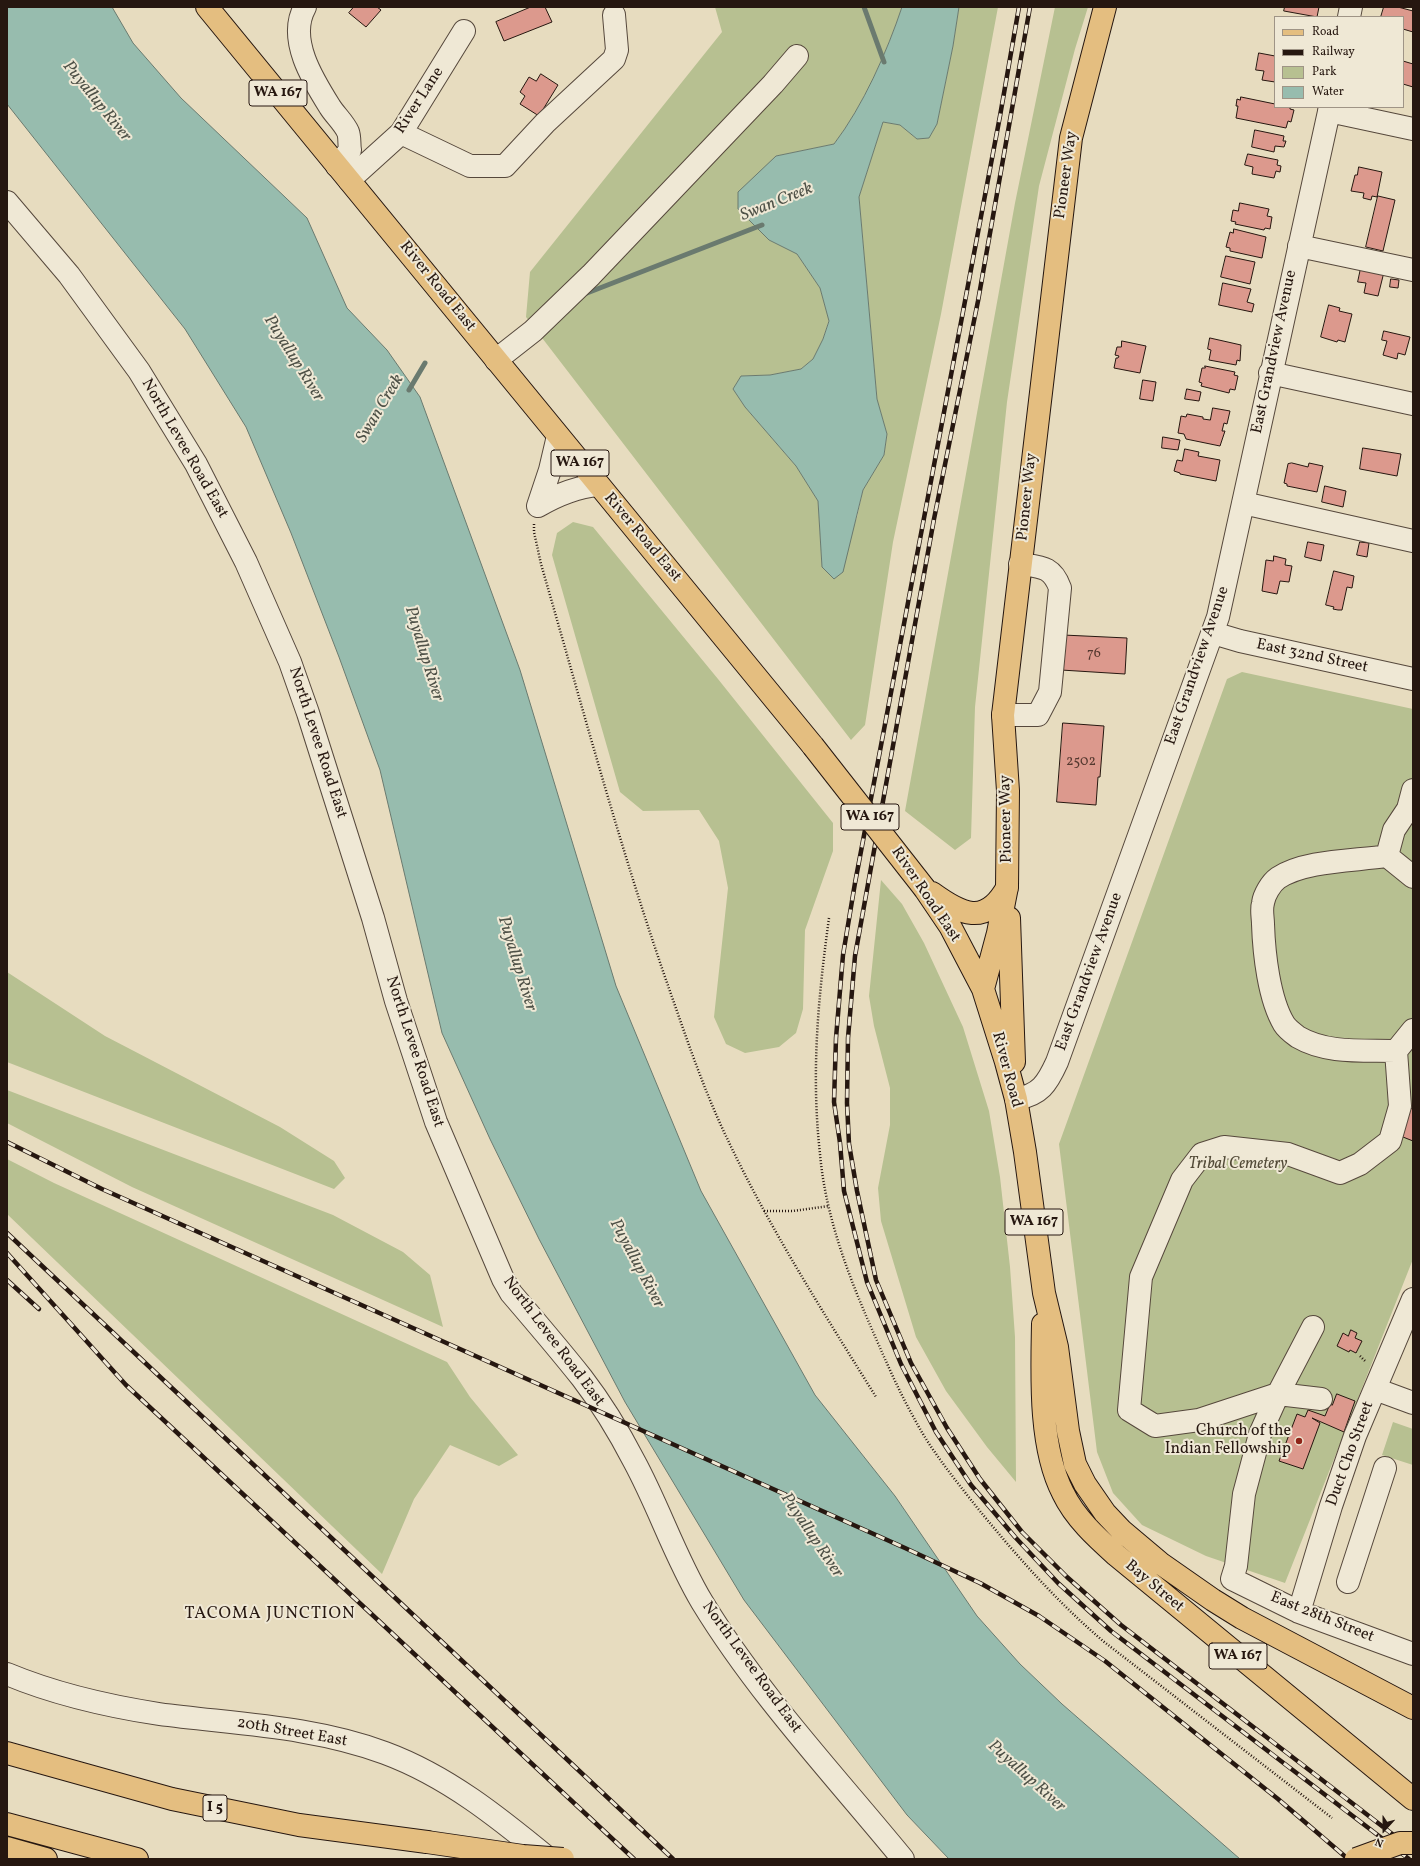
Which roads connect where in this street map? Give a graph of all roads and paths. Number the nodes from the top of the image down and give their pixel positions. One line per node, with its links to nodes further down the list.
1 (206, 7): 10 (main road, River Road East / WA 167)
2 (305, 7): 10 (street)
3 (1105, 7): 22 (main road, Pioneer Way)
4 (614, 15): 9 (street)
5 (464, 31): 9 (street, River Lane)
6 (797, 56): 14 (street)
7 (1329, 109): 8 (street); 12 (street, East Grandview Avenue)
8 (1413, 129)
9 (401, 133): 10 (street, River Lane)
10 (343, 173): 14 (main road, River Road East / WA 167)
11 (7, 202): 63 (street, North Levee Road East)
12 (1299, 246): 13 (street); 15 (street, East Grandview Avenue)
13 (1413, 270)
14 (496, 360): 17 (main road, River Road East / WA 167)
15 (1270, 373): 16 (street); 19 (street, East Grandview Avenue)
16 (1413, 404)
17 (558, 436): 18 (main road, River Road East / WA 167); 20 (street)
18 (598, 485): 20 (street); 30 (main road, River Road East / WA 167, bridge)
19 (1242, 503): 21 (street); 23 (street, East Grandview Avenue)
20 (538, 506): 38 (path)
21 (1413, 541)
22 (1020, 564): 25 (main road, Pioneer Way); 25 (street)
23 (1212, 633): 24 (street, East 32nd Street); 35 (street, East Grandview Avenue)
24 (1413, 679)
25 (1003, 715): 29 (main road, Pioneer Way)
26 (1413, 790): 27 (street)
27 (1387, 856): 28 (street); 34 (street)
28 (1413, 877)
29 (1007, 887): 30 (main road); 32 (main road, Pioneer Way); 35 (main road)
30 (925, 889): 32 (main road, River Road East / WA 167)
31 (829, 918): 37 (path)
32 (983, 989): 35 (main road, River Road / WA 167)
33 (1413, 1030): 34 (street)
34 (1396, 1051): 43 (street)
35 (1016, 1099): 36 (main road, River Road / WA 167)
36 (1025, 1152): 39 (main road, Bay Street / WA 167)
37 (829, 1206): 38 (path); 55 (path)
38 (764, 1210): 44 (path)
39 (1044, 1293): 52 (main road, Bay Street / WA 167); 54 (main road, Bay Street / WA 167)
40 (1413, 1299): 42 (street, Duct Cho Street)
41 (1313, 1327): 43 (street)
42 (1375, 1389): 46 (street); 49 (street, Duct Cho Street)
43 (1278, 1394): 45 (street); 49 (street, East 28th Street)
44 (876, 1397)
45 (1321, 1399)
46 (1413, 1403)
47 (1385, 1468): 48 (street)
48 (1348, 1582)
49 (1299, 1612): 50 (street, East 28th Street)
50 (1413, 1654)
51 (7, 1674): 61 (street, 20th Street East)
52 (1413, 1708)
53 (7, 1753): 62 (main road, I 5, bridge)
54 (1413, 1799)
55 (1332, 1818)
56 (7, 1824): 60 (main road)
57 (1413, 1843): 64 (main road, bridge)
58 (7, 1848): 59 (main road)
59 (46, 1859)
60 (137, 1859)
61 (549, 1859)
62 (563, 1859)
63 (903, 1859)
64 (1356, 1859)

